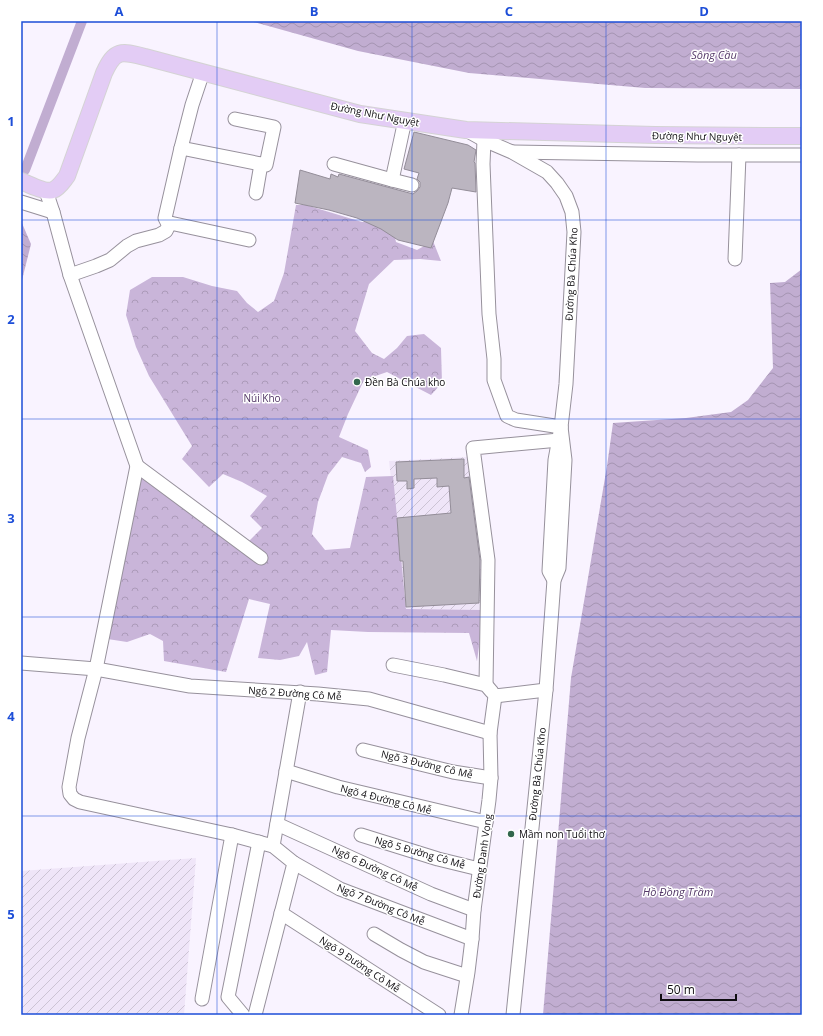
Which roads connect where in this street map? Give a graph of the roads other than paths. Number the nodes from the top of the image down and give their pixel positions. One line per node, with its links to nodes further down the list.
1 (203, 72): 3 (main road, Đường Như Nguyệt); 7 (street); 16 (main road, Đường Như Nguyệt)
2 (235, 119): 11 (street)
3 (405, 120): 4 (main road, Đường Như Nguyệt); 13 (street)
4 (466, 130): 5 (main road, Đường Như Nguyệt); 6 (street, Đường Bà Chúa Kho)
5 (802, 136)
6 (484, 140): 8 (street, Đường Bà Chúa Kho); 24 (street)
7 (181, 148): 11 (street); 20 (street)
8 (512, 152): 9 (street, Đường Như Nguyệt); 24 (street, Đường Bà Chúa Kho)
9 (739, 155): 10 (street, Đường Như Nguyệt); 22 (street)
10 (802, 155)
11 (261, 164): 17 (street)
12 (334, 164): 13 (street)
13 (392, 180): 15 (street)
14 (21, 181): 16 (main road)
15 (412, 185)
16 (46, 191): 19 (street)
17 (256, 193)
18 (21, 202): 19 (street)
19 (53, 212): 23 (street)
20 (170, 223): 21 (street); 23 (street)
21 (249, 240)
22 (735, 259)
23 (70, 275): 26 (street)
24 (561, 427): 25 (street, Đường Bà Chúa Kho); 28 (street, Đường Bà Chúa Kho)
25 (559, 440): 28 (street, Đường Bà Chúa Kho); 32 (street)
26 (137, 466): 27 (street); 31 (street)
27 (261, 558)
28 (554, 580): 33 (street, Đường Bà Chúa Kho)
29 (21, 663): 31 (street, Ngõ 2 Đường Cô Mễ)
30 (393, 665): 32 (street)
31 (96, 669): 34 (street, Ngõ 2 Đường Cô Mễ); 42 (street)
32 (486, 685): 35 (street)
33 (546, 690): 35 (street); 58 (street, Đường Bà Chúa Kho)
34 (300, 692): 36 (street, Ngõ 2 Đường Cô Mễ); 38 (street)
35 (495, 696): 36 (street, Đường Danh Vọng)
36 (490, 733): 39 (street, Đường Danh Vọng)
37 (363, 750): 39 (street, Ngõ 3 Đường Cô Mễ)
38 (286, 771): 40 (street, Ngõ 4 Đường Cô Mễ); 41 (street)
39 (491, 778): 40 (street, Đường Danh Vọng)
40 (486, 822): 47 (street, Đường Danh Vọng)
41 (277, 824): 45 (street); 48 (street, Ngõ 6 Đường Cô Mễ)
42 (232, 835): 44 (street); 53 (street)
43 (361, 835): 47 (street, Ngõ 5 Đường Cô Mễ)
44 (259, 842): 45 (street); 54 (street)
45 (273, 846): 46 (street, Ngõ 7 Đường Cô Mễ)
46 (294, 863): 49 (street); 51 (street, Ngõ 7 Đường Cô Mễ)
47 (479, 869): 48 (street, Đường Danh Vọng)
48 (474, 910): 51 (street, Đường Danh Vọng)
49 (281, 913): 55 (street); 56 (street, Ngõ 9 Đường Cô Mễ)
50 (374, 934): 52 (street)
51 (472, 939): 52 (street, Đường Danh Vọng)
52 (467, 976): 57 (street, Đường Danh Vọng)
53 (202, 999)
54 (243, 1015)
55 (255, 1015)
56 (439, 1015)
57 (461, 1015)
58 (513, 1015)

